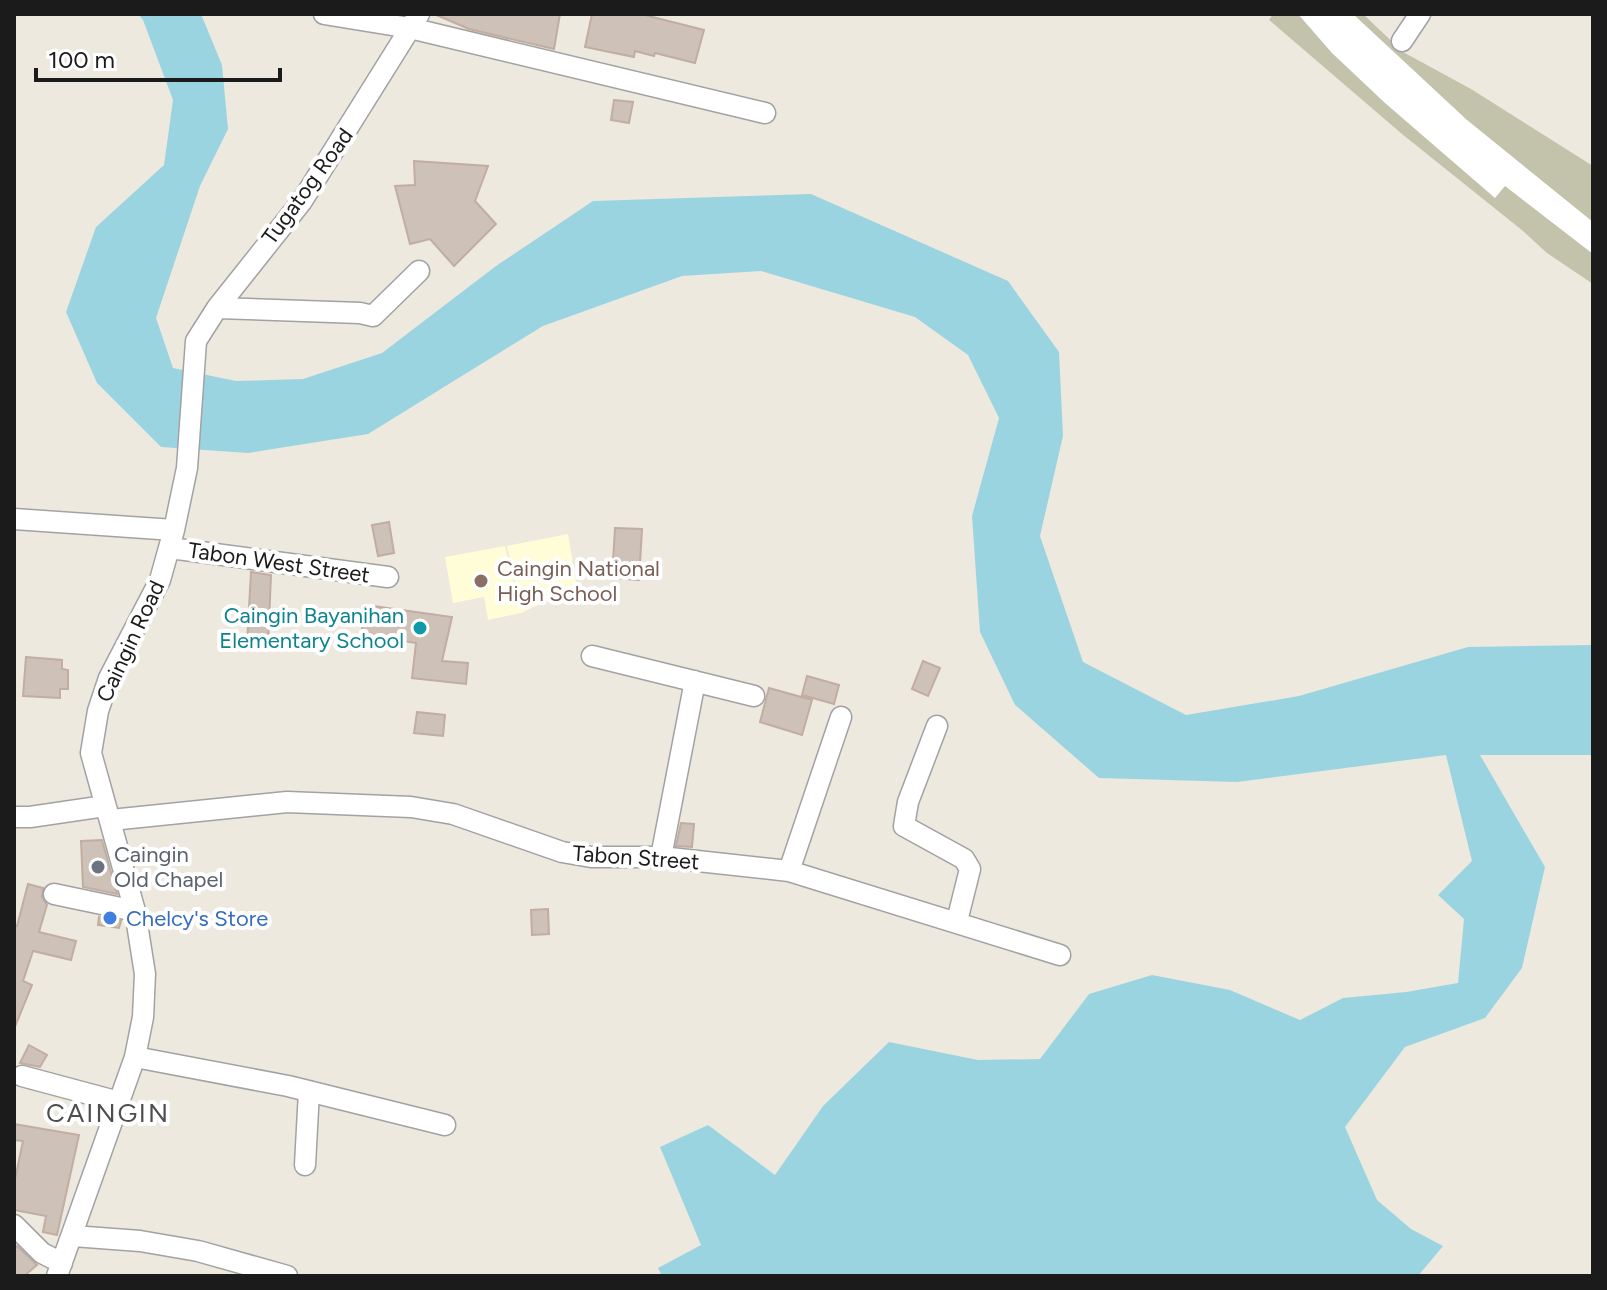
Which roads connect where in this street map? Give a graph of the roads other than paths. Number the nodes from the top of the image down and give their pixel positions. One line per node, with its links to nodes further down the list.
1 (324, 14): 3 (street)
2 (1420, 14): 4 (street)
3 (414, 21): 5 (street); 7 (street, Tugatog Road)
4 (1402, 41)
5 (765, 113)
6 (419, 271): 7 (street)
7 (217, 308): 8 (street, Tugatog Road)
8 (187, 468): 10 (street, Caingin Road)
9 (14, 519): 10 (street, Tabon West Street)
10 (172, 539): 11 (street, Tabon West Street); 17 (street, Caingin Road)
11 (388, 577)
12 (592, 656): 13 (street)
13 (695, 681): 14 (street); 19 (street)
14 (754, 696)
15 (841, 717): 20 (street)
16 (937, 726): 23 (street)
17 (108, 813): 18 (street, Tabon Street); 19 (street, Tabon Street); 22 (street, Caingin Road)
18 (14, 817)
19 (661, 857): 20 (street, Tabon Street)
20 (789, 871): 23 (street, Tabon Street)
21 (54, 894): 22 (street)
22 (135, 911): 25 (street, Caingin Road)
23 (957, 921): 24 (street, Tabon Street)
24 (1060, 955)
25 (135, 1057): 27 (street); 28 (street, Caingin Road)
26 (22, 1076): 28 (street)
27 (309, 1091): 29 (street); 30 (street)
28 (119, 1102): 32 (street, Caingin Road)
29 (445, 1125)
30 (305, 1165)
31 (14, 1225): 33 (street)
32 (73, 1236): 33 (street, Caingin Road); 34 (street)
33 (58, 1272)
34 (287, 1276)

